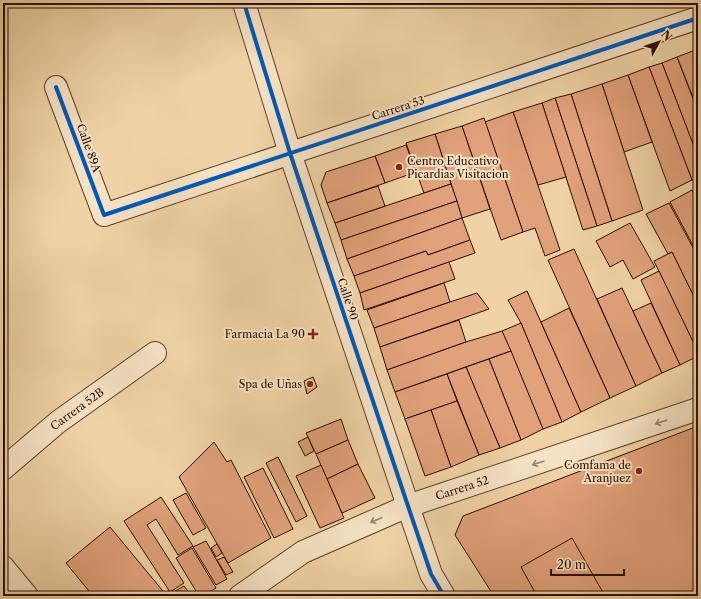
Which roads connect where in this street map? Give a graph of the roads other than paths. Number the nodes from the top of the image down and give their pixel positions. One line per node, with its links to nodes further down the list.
1 (244, 3): 4 (street, Calle 90)
2 (698, 18): 4 (street, Carrera 53)
3 (56, 87): 5 (street, Calle 89A)
4 (290, 153): 5 (street, Carrera 53); 9 (street, Calle 90)
5 (104, 215)
6 (155, 353): 8 (street, Carrera 52B)
7 (698, 409): 9 (street, Carrera 52, one-way to 9)
8 (3, 469)
9 (408, 506): 12 (street, Carrera 52, one-way to 12); 13 (street, Calle 90)
10 (3, 567): 11 (street)
11 (27, 596)
12 (240, 596)
13 (444, 596)

